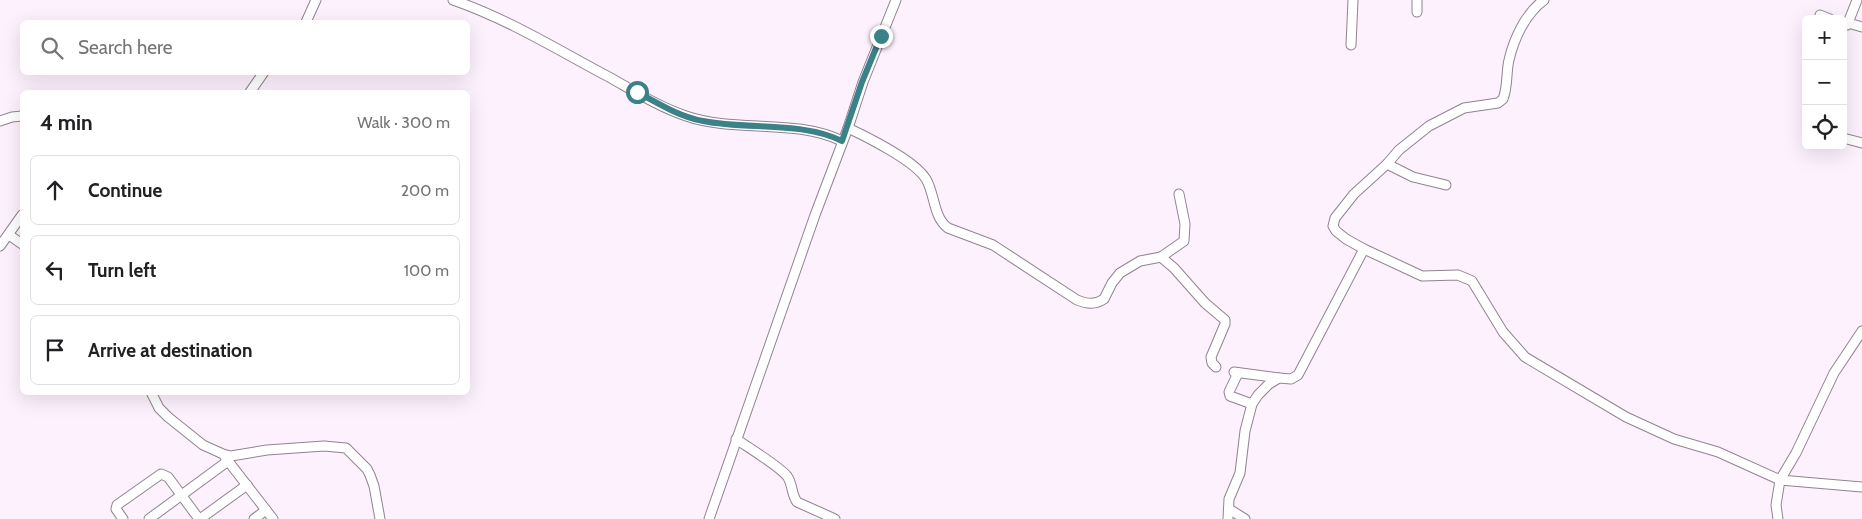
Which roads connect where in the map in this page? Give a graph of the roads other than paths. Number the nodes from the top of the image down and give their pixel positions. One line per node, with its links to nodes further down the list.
1 (316, 0): 9 (street)
2 (453, 0): 20 (street)
3 (896, 0): 18 (street)
4 (1353, 0): 13 (street)
5 (1417, 0): 8 (street)
6 (1544, 0): 22 (street)
7 (1857, 0): 10 (street)
8 (1417, 12)
9 (307, 20)
10 (1847, 22)
11 (1847, 24): 12 (street)
12 (1862, 27)
13 (1351, 45)
14 (262, 75): 15 (street)
15 (251, 90)
16 (20, 116): 17 (street)
17 (0, 121)
18 (848, 128): 20 (street); 30 (street)
19 (1847, 139): 21 (street)
20 (842, 141): 36 (street)
21 (1862, 143)
22 (1387, 164): 23 (street); 29 (street)
23 (1446, 185)
24 (1179, 194): 30 (street)
25 (20, 218): 26 (street)
26 (8, 235): 27 (street); 28 (street)
27 (20, 243)
28 (0, 246)
29 (1364, 249): 33 (street); 38 (street)
30 (1161, 258): 32 (street)
31 (1862, 331): 38 (street)
32 (1216, 367)
33 (1279, 378): 35 (street); 35 (street)
34 (152, 395): 37 (street)
35 (1252, 404): 43 (street)
36 (736, 439): 50 (street); 51 (street)
37 (226, 458): 39 (street); 41 (street); 49 (street)
38 (1780, 480): 40 (street); 53 (street)
39 (247, 485): 42 (street); 46 (street)
40 (1862, 487)
41 (181, 494): 44 (street); 45 (street); 46 (street)
42 (266, 510): 47 (street); 48 (street)
43 (1228, 514): 52 (street)
44 (123, 519)
45 (149, 519)
46 (199, 519)
47 (254, 519)
48 (273, 519)
49 (380, 519)
50 (709, 519)
51 (835, 519)
52 (1245, 519)
53 (1778, 519)

